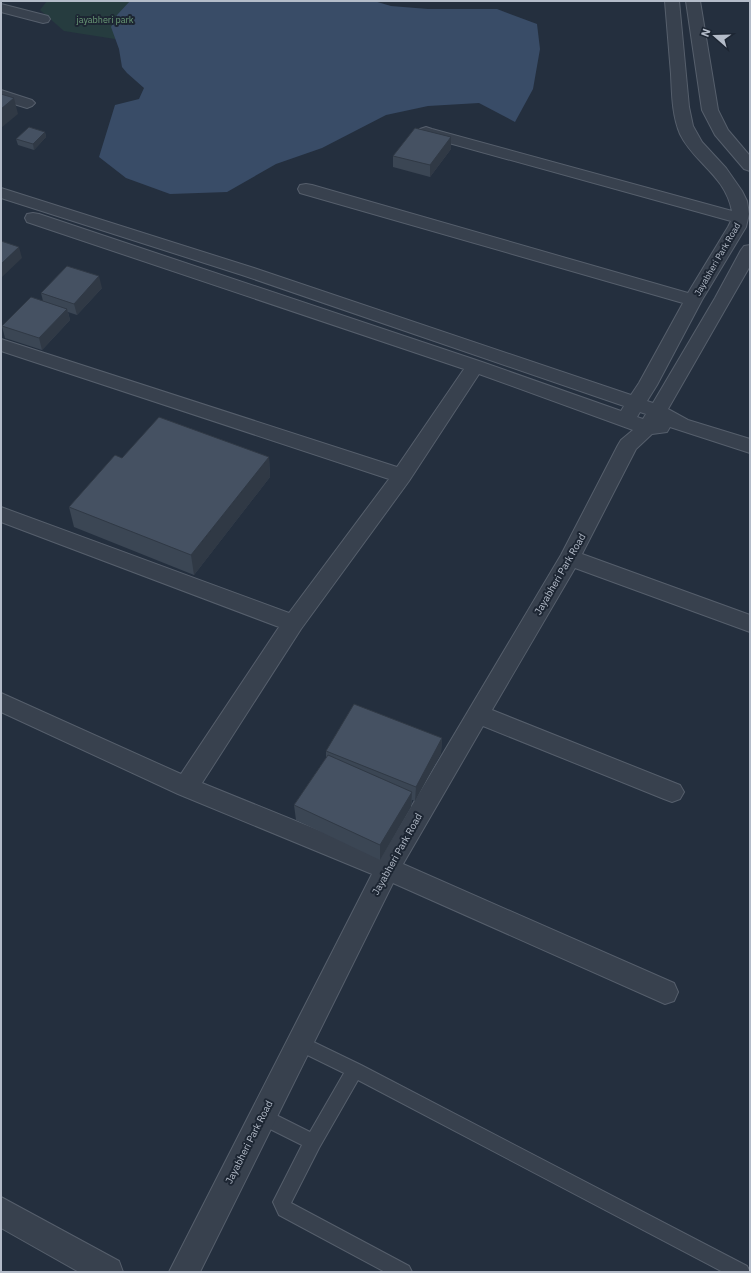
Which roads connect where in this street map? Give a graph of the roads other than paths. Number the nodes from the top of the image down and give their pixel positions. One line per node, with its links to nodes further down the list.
1 (672, 1): 12 (street, Jayabheri Park Road)
2 (693, 1): 8 (street)
3 (1, 8): 4 (street)
4 (43, 19)
5 (1, 96): 6 (street)
6 (27, 103)
7 (426, 132): 12 (street)
8 (750, 166)
9 (306, 189): 14 (street)
10 (1, 193): 17 (street)
11 (1, 207): 16 (street)
12 (740, 218): 14 (street, Jayabheri Park Road)
13 (750, 250): 18 (street, Jayabheri Park Road)
14 (694, 300): 17 (street, Jayabheri Park Road)
15 (1, 345): 24 (street)
16 (475, 366): 19 (street); 24 (street)
17 (636, 404): 18 (street); 19 (street, Jayabheri Park Road)
18 (657, 411): 20 (street); 21 (street, Jayabheri Park Road)
19 (626, 420): 21 (street); 22 (street)
20 (681, 425): 21 (street); 23 (street)
21 (647, 428): 22 (street, Jayabheri Park Road)
22 (628, 446): 26 (street, Jayabheri Park Road)
23 (750, 446)
24 (402, 476): 27 (street)
25 (1, 514): 27 (street)
26 (570, 558): 28 (street); 30 (street, Jayabheri Park Road)
27 (293, 623): 31 (street)
28 (750, 624)
29 (1, 702): 31 (street)
30 (478, 714): 32 (street); 33 (street, Jayabheri Park Road)
31 (186, 787): 33 (street)
32 (672, 792)
33 (387, 869): 34 (street); 35 (street, Jayabheri Park Road)
34 (665, 992)
35 (299, 1043): 36 (lane); 37 (street, Jayabheri Park Road)
36 (355, 1070): 38 (lane); 43 (lane)
37 (262, 1116): 38 (lane); 41 (street, Jayabheri Park Road)
38 (313, 1142): 42 (lane)
39 (1, 1212): 40 (street)
40 (108, 1272)
41 (184, 1272)
42 (403, 1272)
43 (741, 1272)

